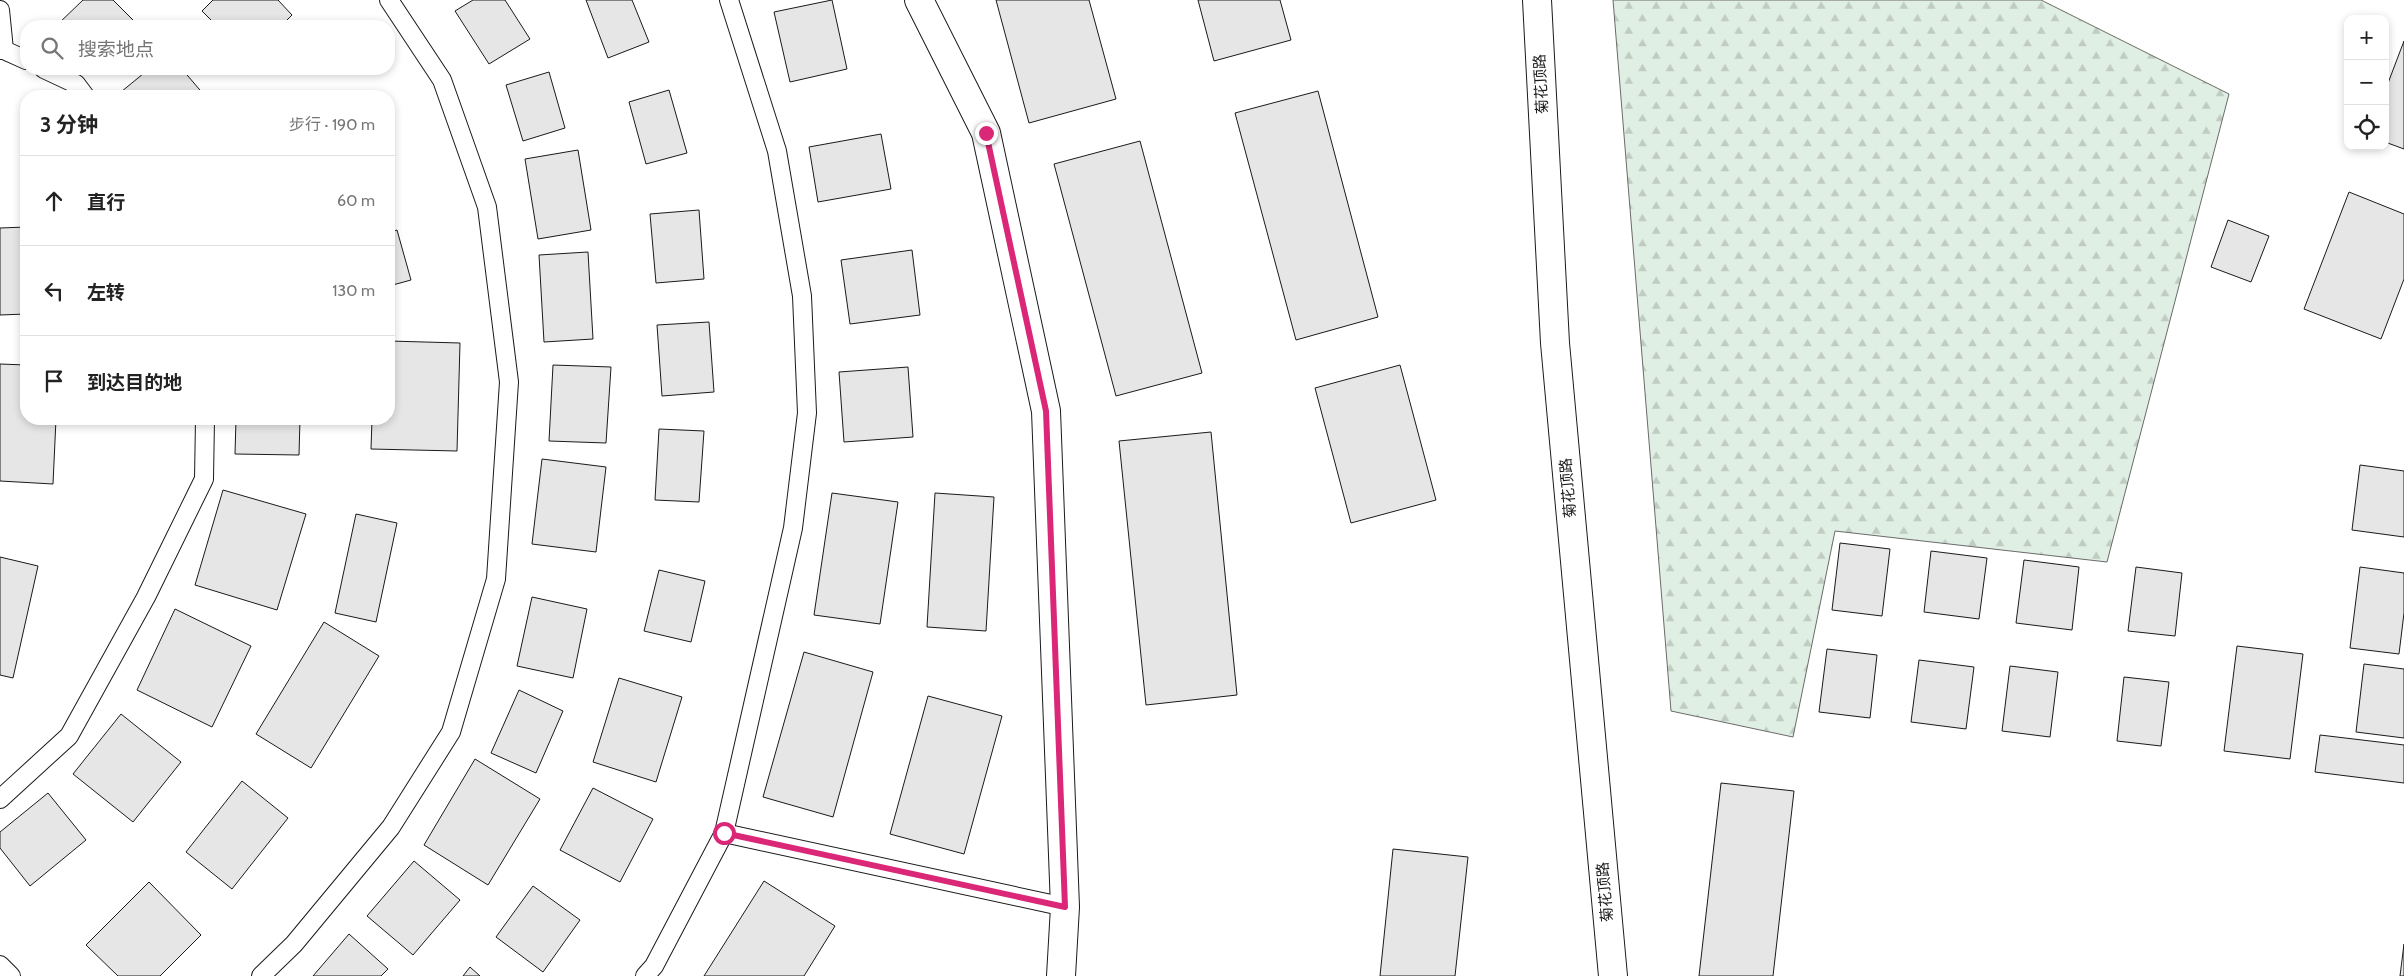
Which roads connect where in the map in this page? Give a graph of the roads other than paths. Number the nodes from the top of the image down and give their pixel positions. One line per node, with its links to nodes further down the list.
1 (389, 0): 16 (lane)
2 (729, 0): 12 (lane)
3 (919, 0): 13 (street)
4 (1537, 0): 19 (street, 菊花顶路)
5 (0, 10): 6 (lane)
6 (2, 50): 7 (lane)
7 (20, 58)
8 (57, 75): 9 (lane)
9 (80, 90)
10 (205, 425): 11 (lane)
11 (0, 799)
12 (724, 833): 13 (lane); 17 (lane)
13 (1065, 907): 18 (street)
14 (0, 966): 15 (lane)
15 (11, 976)
16 (261, 976)
17 (645, 976)
18 (1060, 976)
19 (1613, 976)

